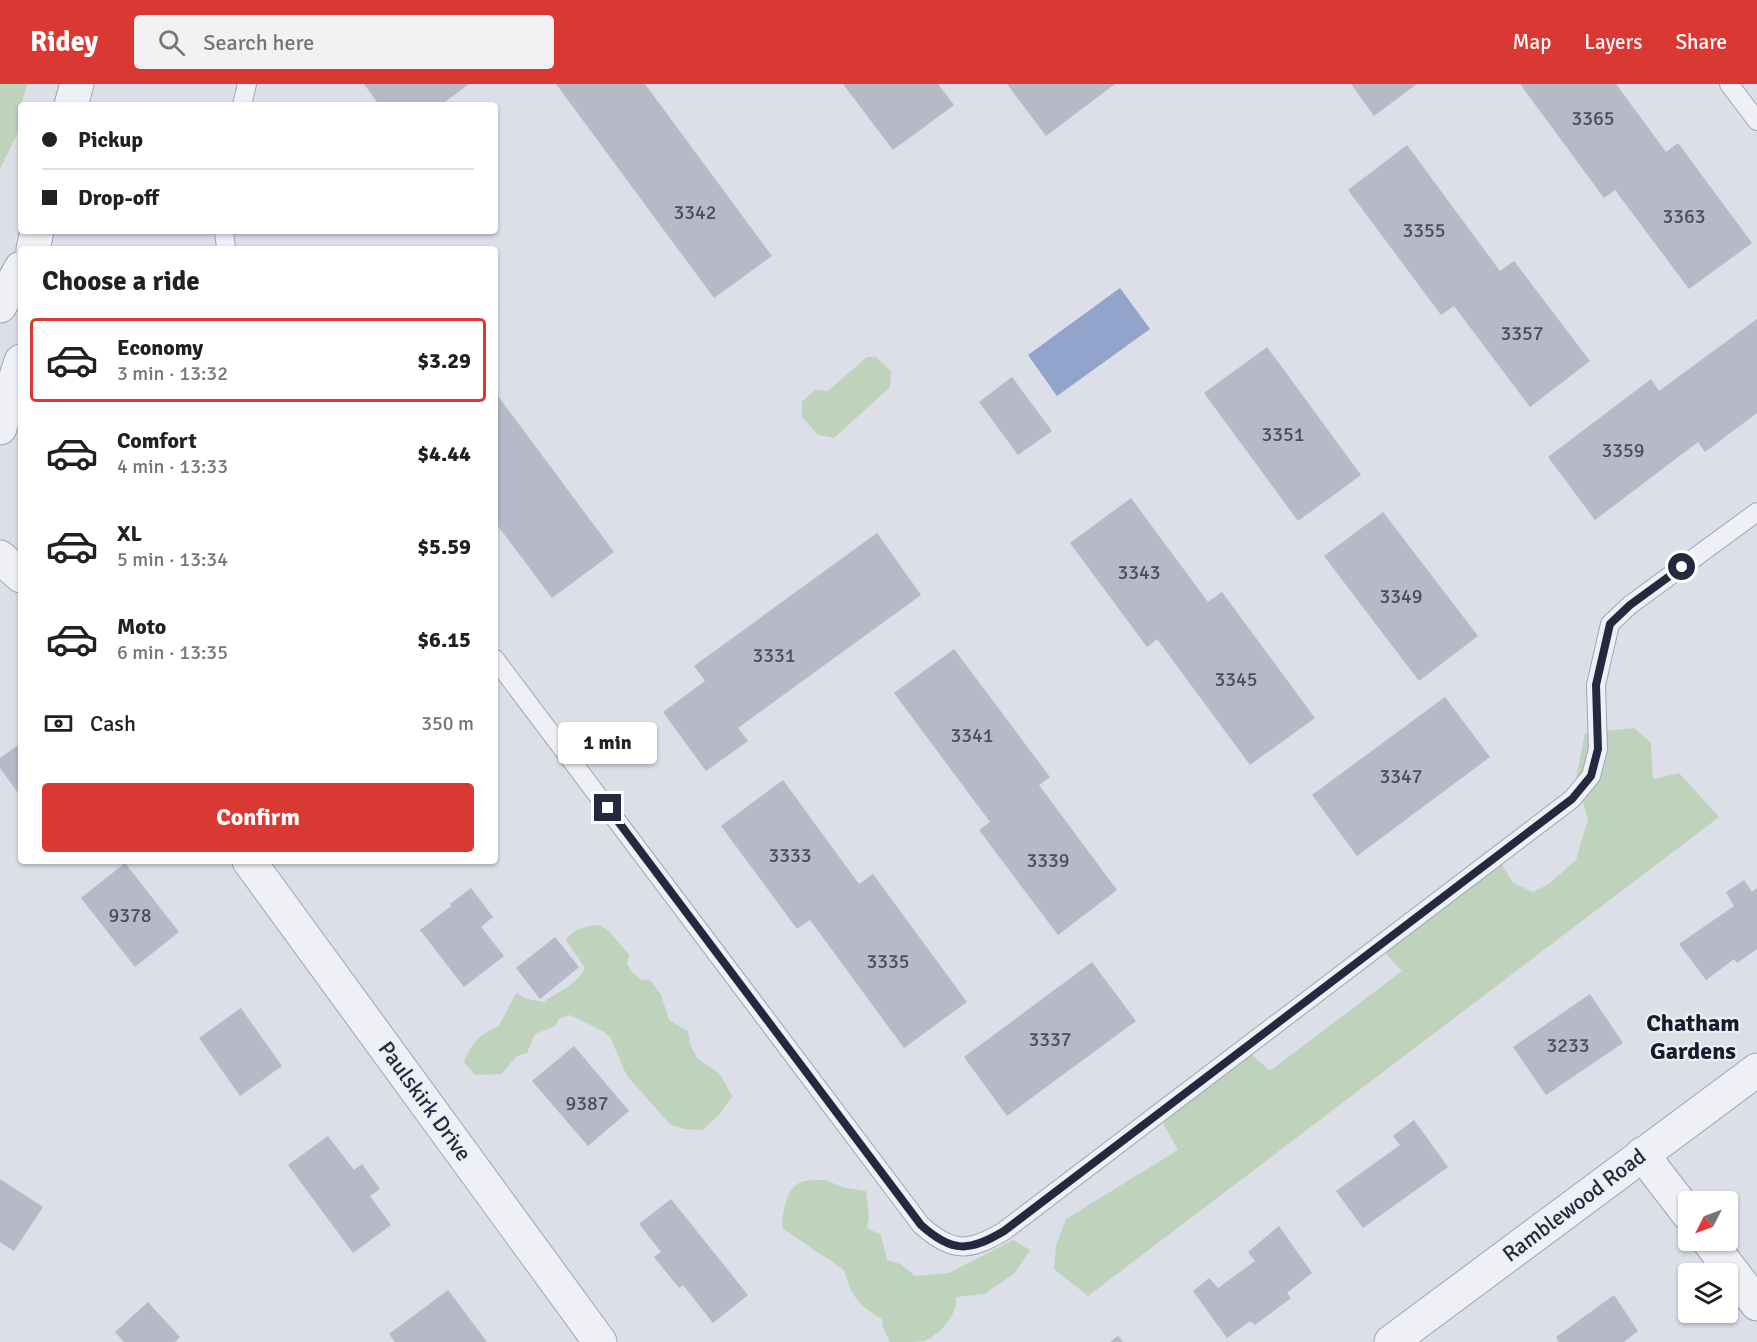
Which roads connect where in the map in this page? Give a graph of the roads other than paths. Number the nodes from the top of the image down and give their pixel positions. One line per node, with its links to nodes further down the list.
1 (77, 84): 4 (street)
2 (247, 84): 5 (lane)
3 (1729, 84): 6 (lane)
4 (72, 102)
5 (243, 102)
6 (1757, 121)
7 (18, 273): 8 (street)
8 (0, 306)
9 (18, 371): 10 (street)
10 (0, 428)
11 (1757, 512): 14 (lane)
12 (0, 557): 13 (street)
13 (18, 573)
14 (498, 663)
15 (251, 864): 21 (street, Paulskirk Drive)
16 (1757, 1070): 17 (street, Ramblewood Road)
17 (1642, 1154): 18 (street); 22 (street, Ramblewood Road)
18 (1678, 1201)
19 (1716, 1251): 20 (street)
20 (1757, 1304)
21 (600, 1342)
22 (1391, 1342)

